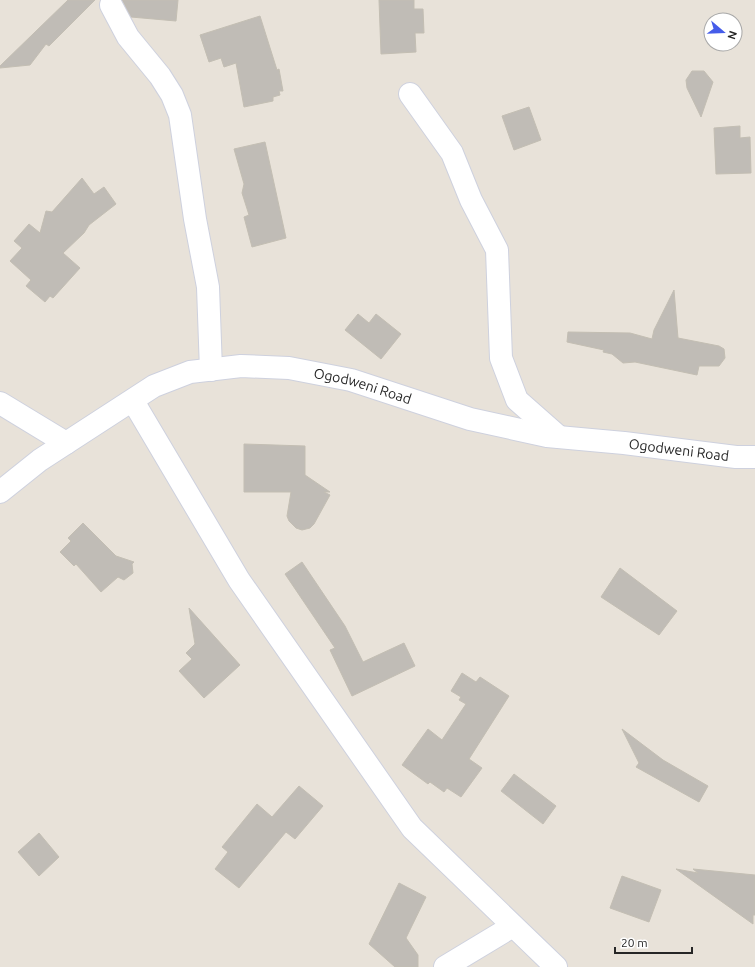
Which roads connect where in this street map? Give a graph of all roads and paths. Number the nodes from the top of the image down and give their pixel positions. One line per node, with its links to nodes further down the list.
1 (111, 5): 3 (street)
2 (410, 94): 6 (street)
3 (211, 370): 4 (street, Ogodweni Road); 6 (street, Ogodweni Road)
4 (133, 401): 7 (street, Ogodweni Road); 10 (street)
5 (0, 403): 7 (street)
6 (559, 437): 8 (street, Ogodweni Road)
7 (66, 443): 9 (street, Ogodweni Road)
8 (755, 457)
9 (0, 492)
10 (512, 926): 11 (street); 12 (street)
11 (445, 967)
12 (556, 967)

